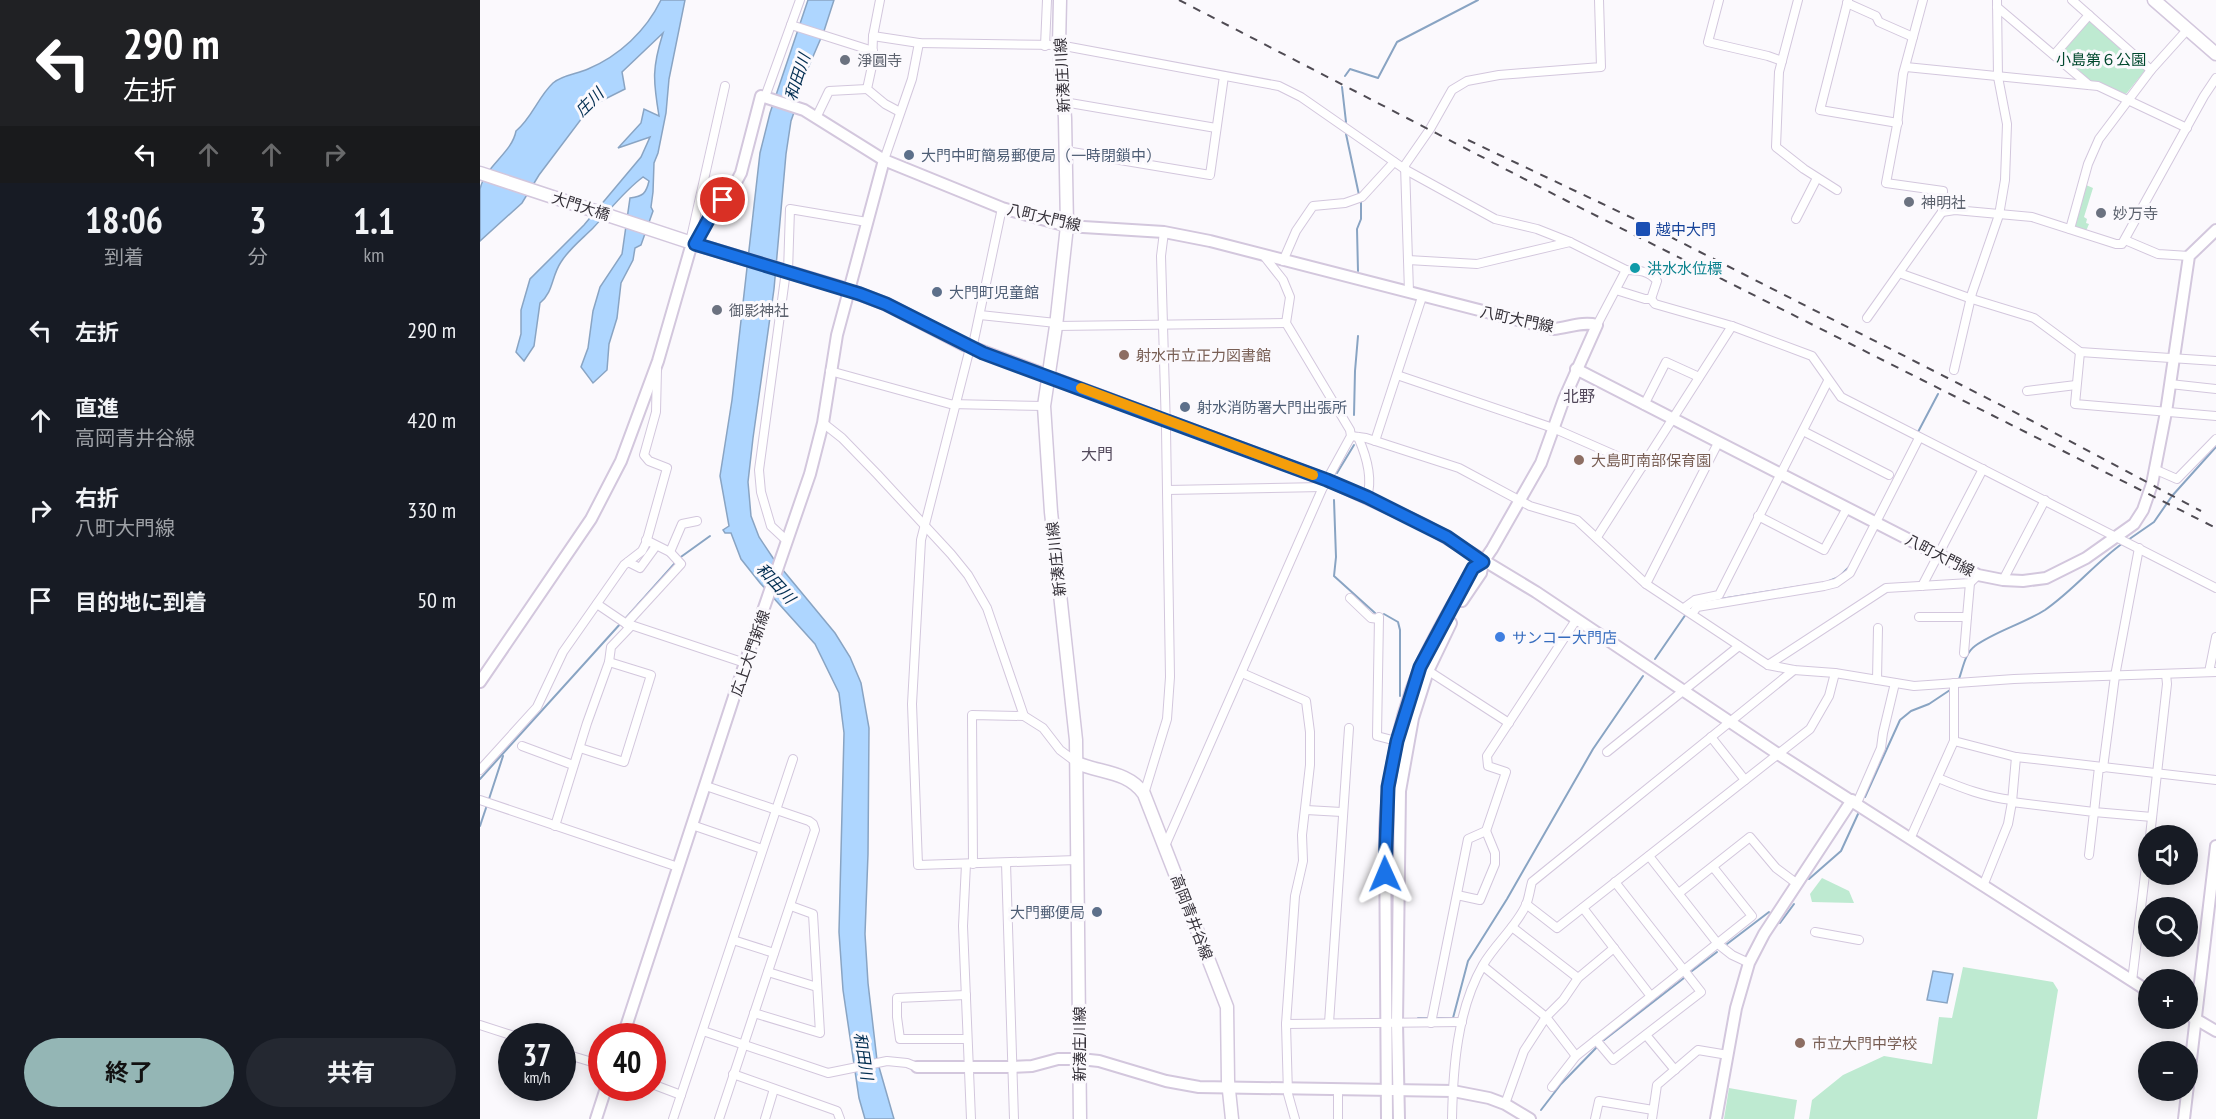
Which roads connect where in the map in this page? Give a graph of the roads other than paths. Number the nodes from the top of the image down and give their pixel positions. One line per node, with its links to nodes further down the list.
1 (800, 0): 14 (street)
2 (880, 0): 16 (street)
3 (1047, 0): 20 (street)
4 (1060, 0): 19 (main road, 新湊庄川線)
5 (1599, 0): 44 (street)
6 (1719, 0): 24 (street)
7 (1798, 0): 24 (street)
8 (1923, 0): 17 (street)
9 (2072, 0): 13 (street)
10 (2154, 0): 15 (main road)
11 (1848, 2): 17 (street); 38 (street)
12 (1997, 3): 23 (street); 28 (street)
13 (2089, 15): 23 (street); 26 (street)
14 (794, 25): 21 (street); 33 (street)
15 (2187, 30): 22 (main road); 26 (street)
16 (873, 36): 18 (street); 21 (street)
17 (1912, 37): 25 (street)
18 (919, 43): 20 (street); 36 (street)
19 (1059, 45): 20 (street); 27 (street); 35 (main road, 新湊庄川線)
20 (1045, 46)
21 (873, 51): 32 (street)
22 (2216, 54)
23 (2054, 55): 30 (street)
24 (1782, 61): 46 (street)
25 (1906, 67): 28 (street); 38 (street)
26 (2151, 69): 34 (street)
27 (1224, 76): 39 (street); 43 (street)
28 (1998, 77): 30 (street); 50 (street)
29 (2216, 78): 40 (street)
30 (2089, 85): 34 (street)
31 (725, 86): 58 (street)
32 (867, 89): 36 (street); 37 (street)
33 (765, 97): 37 (street, 八町大門線); 58 (street)
34 (2128, 100): 40 (street); 54 (street)
35 (1064, 102): 39 (street); 41 (main road, 新湊庄川線)
36 (900, 112): 42 (street)
37 (816, 118): 42 (street, 八町大門線)
38 (1898, 123): 49 (street)
39 (1216, 128): 41 (street)
40 (2187, 128): 57 (street)
41 (1066, 151): 53 (main road, 新湊庄川線)
42 (884, 160): 48 (street, 八町大門線); 52 (street, 広上大門新線)
43 (1394, 162): 44 (street); 63 (street)
44 (1406, 170): 59 (street); 62 (street)
45 (480, 173): 58 (main road, 大門大橋)
46 (1817, 178): 47 (street); 51 (street)
47 (1837, 190)
48 (1002, 208): 53 (street, 八町大門線); 73 (street)
49 (1942, 212): 50 (street); 66 (street)
50 (1999, 215): 54 (street); 72 (street)
51 (1796, 219)
52 (867, 222): 65 (street); 67 (street, 広上大門新線)
53 (1066, 226): 56 (street, 八町大門線); 76 (main road, 新湊庄川線)
54 (2070, 229): 57 (street)
55 (2216, 230): 61 (street)
56 (1164, 232): 60 (street, 八町大門線); 77 (street)
57 (2125, 240): 61 (street)
58 (689, 242): 65 (main road); 83 (street)
59 (1570, 242): 62 (street); 64 (street)
60 (1264, 256): 63 (street, 八町大門線); 75 (street)
61 (2189, 256): 82 (street, 八町大門線)
62 (1408, 260): 69 (street)
63 (1283, 261): 69 (street, 八町大門線)
64 (1626, 270): 68 (street); 71 (street)
65 (786, 271): 67 (main road); 129 (street)
66 (1899, 273): 72 (street); 74 (street)
67 (849, 290): 80 (main road); 87 (street, 広上大門新線)
68 (1616, 290): 71 (street); 78 (street)
69 (1409, 292): 70 (street, 八町大門線)
70 (1422, 297): 78 (street, 八町大門線); 88 (street)
71 (1650, 299): 79 (street)
72 (1972, 299): 81 (street); 86 (street)
73 (980, 315): 76 (street); 80 (street)
74 (1867, 318)
75 (1287, 323): 77 (street); 106 (street)
76 (1056, 325): 77 (street); 89 (main road, 新湊庄川線)
77 (1164, 325): 102 (street)
78 (1597, 325): 85 (street)
79 (1732, 326): 90 (street); 91 (street)
80 (970, 348): 89 (main road); 96 (street)
81 (2080, 351): 82 (street); 93 (street)
82 (2174, 358): 84 (street); 92 (street, 八町大門線)
83 (658, 361): 128 (street); 164 (street)
84 (2216, 361)
85 (1576, 369): 97 (street, 八町大門線); 104 (street)
86 (1954, 370)
87 (830, 371): 96 (street); 103 (street, 広上大門新線)
88 (1398, 375): 104 (street); 109 (street)
89 (1048, 376): 98 (main road, 新湊庄川線); 102 (street)
90 (1699, 377): 97 (street); 101 (street)
91 (1828, 381): 105 (street); 107 (street)
92 (2170, 384): 94 (street); 99 (street, 八町大門線)
93 (2076, 385): 95 (street); 99 (street)
94 (2216, 389)
95 (2027, 391)
96 (957, 405): 98 (street); 125 (street)
97 (1644, 405): 101 (street, 八町大門線)
98 (1044, 406): 181 (main road, 新湊庄川線)
99 (2166, 412): 100 (street); 113 (street, 八町大門線)
100 (2216, 416)
101 (1673, 419): 110 (street, 八町大門線); 111 (street)
102 (1166, 421): 116 (street); 117 (street)
103 (823, 423): 125 (street); 129 (street, 広上大門新線)
104 (1553, 428): 111 (street); 120 (street)
105 (1803, 431): 114 (street); 115 (street)
106 (1355, 437): 109 (street); 116 (street); 118 (street)
107 (1919, 438): 112 (street); 124 (street)
108 (2216, 440): 113 (street)
109 (1375, 441): 120 (street)
110 (1718, 443): 114 (street, 八町大門線); 138 (street)
111 (1642, 468): 126 (street)
112 (1983, 469): 119 (street); 133 (street)
113 (2154, 469): 127 (street, 八町大門線)
114 (1780, 475): 121 (street, 八町大門線); 122 (street)
115 (1889, 475)
116 (1325, 484): 117 (street); 118 (street); 159 (street)
117 (1167, 490): 190 (street)
118 (1367, 497): 135 (street)
119 (2044, 500): 127 (street); 137 (street)
120 (1520, 501): 126 (street); 135 (street)
121 (1847, 508): 122 (street); 124 (street, 八町大門線)
122 (1758, 516): 143 (street)
123 (697, 521): 132 (street)
124 (1876, 523): 133 (street, 八町大門線); 144 (street)
125 (924, 525): 168 (street); 211 (street)
126 (1597, 537): 138 (street)
127 (2117, 537): 131 (street); 137 (street, 八町大門線)
128 (646, 540): 130 (street); 134 (street)
129 (785, 544): 154 (street, 広上大門新線)
130 (656, 546): 132 (street); 134 (street)
131 (2139, 548): 140 (street); 162 (street)
132 (670, 552): 148 (street)
133 (1938, 554): 136 (street, 八町大門線); 139 (street)
134 (628, 562): 142 (street)
135 (1483, 562): 147 (street); 156 (street)
136 (1974, 579): 137 (street, 八町大門線); 139 (street); 146 (street)
137 (2003, 580)
138 (1646, 584): 143 (street)
139 (1922, 586): 155 (street)
140 (2216, 588)
141 (1350, 598): 174 (street)
142 (597, 604): 148 (street); 184 (street)
143 (1684, 608): 144 (street)
144 (1692, 614): 151 (street)
145 (1919, 616): 146 (street)
146 (1967, 616): 152 (street)
147 (1576, 620): 167 (street); 170 (street)
148 (625, 623): 153 (street); 154 (street)
149 (1878, 628): 163 (street)
150 (2216, 636): 158 (street)
151 (1739, 646): 155 (street); 167 (street)
152 (1964, 653)
153 (609, 662): 176 (street); 176 (street)
154 (745, 663): 189 (street, 広上大門新線)
155 (1768, 665): 157 (street)
156 (1424, 669): 170 (street); 174 (street)
157 (1794, 670): 160 (street); 169 (street)
158 (2213, 672): 161 (street)
159 (1242, 673): 195 (street); 204 (street)
160 (1836, 673): 163 (street); 178 (street)
161 (2166, 674): 162 (street); 185 (street)
162 (2115, 676): 166 (street); 183 (street)
163 (1877, 680): 165 (street)
164 (480, 682)
165 (1895, 683): 166 (street); 193 (street)
166 (1954, 683): 173 (street)
167 (1683, 691): 169 (street); 177 (street)
168 (1024, 716): 181 (street); 211 (street)
169 (1730, 722): 172 (street); 178 (street)
170 (1509, 723): 202 (street)
171 (1349, 728): 196 (street)
172 (1711, 737): 187 (street); 220 (street)
173 (1954, 741): 179 (street); 186 (street)
174 (1402, 742): 247 (street)
175 (522, 746): 182 (street)
176 (579, 748): 182 (street)
177 (1607, 752)
178 (1778, 754): 187 (street); 193 (street)
179 (2016, 757): 183 (street); 191 (street)
180 (793, 759): 194 (street)
181 (1077, 763): 190 (main road, 高岡青井谷線); 209 (main road, 新湊庄川線)
182 (573, 765): 201 (street)
183 (2101, 767): 185 (street); 197 (street)
184 (480, 770)
185 (2157, 773): 188 (street); 198 (street)
186 (1938, 778): 191 (street); 203 (street)
187 (1745, 780): 208 (street)
188 (2216, 780)
189 (706, 786): 194 (street); 199 (street, 広上大門新線)
190 (1144, 794): 204 (main road, 高岡青井谷線)
191 (2012, 801): 197 (street); 217 (street)
192 (485, 802): 201 (street)
193 (1855, 802): 203 (street); 215 (street)
194 (775, 810): 206 (street); 221 (street)
195 (1306, 810): 196 (street); 249 (street)
196 (1342, 812): 246 (street)
197 (2094, 812): 198 (street); 207 (street)
198 (2152, 817): 200 (street)
199 (692, 825): 206 (street); 212 (street, 広上大門新線)
200 (2151, 825)
201 (555, 826): 212 (street)
202 (1486, 831): 219 (street); 219 (street)
203 (1911, 839): 217 (street)
204 (1165, 846): 267 (main road, 高岡青井谷線)
205 (2216, 846): 233 (street)
206 (762, 849): 225 (street)
207 (2089, 855)
208 (1649, 856): 214 (street); 218 (street)
209 (1077, 860): 210 (street); 261 (main road, 新湊庄川線)
210 (1006, 863): 211 (street); 264 (street)
211 (969, 864): 239 (street)
212 (678, 867): 245 (street, 広上大門新線)
213 (1713, 867): 215 (street); 218 (street); 227 (street)
214 (1615, 882): 222 (street); 232 (street)
215 (1796, 882): 230 (street)
216 (2144, 885): 236 (street)
217 (1983, 886): 236 (street)
218 (1679, 892): 227 (street)
219 (1457, 895): 248 (street)
220 (1526, 904): 222 (street); 223 (street)
221 (791, 906): 229 (street); 238 (street)
222 (1583, 908): 228 (street)
223 (1512, 927): 231 (street); 235 (street)
224 (1815, 932): 226 (street)
225 (733, 940): 229 (street); 253 (street)
226 (1859, 940)
227 (1718, 944): 230 (street); 232 (street)
228 (1614, 948): 235 (street); 240 (street)
229 (774, 953): 234 (street)
230 (1749, 963): 259 (street)
231 (1483, 966): 242 (street); 244 (street)
232 (1684, 969): 240 (street); 255 (street)
233 (2198, 969)
234 (768, 972): 238 (street); 241 (street)
235 (1578, 978): 242 (street)
236 (2132, 981): 237 (street)
237 (2138, 985)
238 (817, 987): 241 (street)
239 (966, 995): 256 (street); 256 (street)
240 (1650, 995): 257 (street)
241 (754, 1013): 258 (street)
242 (1546, 1017): 260 (street); 278 (street)
243 (2198, 1020): 254 (street)
244 (1462, 1022): 248 (street); 275 (street)
245 (627, 1023)
246 (1329, 1023): 247 (street); 249 (street)
247 (1391, 1023): 248 (street); 273 (street); 274 (street)
248 (1431, 1023)
249 (1286, 1024): 269 (street)
250 (480, 1025): 252 (street)
251 (2190, 1029): 298 (street)
252 (498, 1031)
253 (703, 1031): 258 (street); 276 (street)
254 (2216, 1031)
255 (1646, 1035): 257 (street); 265 (street)
256 (967, 1039): 262 (street)
257 (1596, 1040): 260 (street)
258 (744, 1043): 263 (street); 266 (street)
259 (1728, 1055): 265 (street); 297 (street)
260 (1576, 1056): 268 (street)
261 (1080, 1059): 264 (street); 267 (street); 287 (main road, 新湊庄川線)
262 (969, 1066): 263 (street); 264 (street); 285 (street)
263 (917, 1067)
264 (1012, 1067): 286 (street)
265 (1675, 1070): 279 (street)
266 (733, 1074): 271 (street); 282 (street)
267 (1228, 1087): 269 (street); 288 (main road, 高岡青井谷線)
268 (1552, 1087)
269 (1287, 1088): 272 (street); 289 (street)
270 (666, 1089): 276 (street)
271 (774, 1089): 283 (street); 284 (street)
272 (1338, 1090): 273 (street); 290 (street)
273 (1386, 1090): 274 (street); 291 (street)
274 (1398, 1090): 275 (street); 292 (street)
275 (1453, 1091): 278 (street); 293 (street)
276 (681, 1095): 281 (street)
277 (602, 1101): 280 (street)
278 (1505, 1104): 294 (street)
279 (1653, 1110): 295 (street); 296 (street)
280 (596, 1119)
281 (673, 1119)
282 (719, 1119)
283 (765, 1119)
284 (840, 1119)
285 (971, 1119)
286 (1014, 1119)
287 (1080, 1119)
288 (1232, 1119)
289 (1295, 1119)
290 (1338, 1119)
291 (1387, 1119)
292 (1399, 1119)
293 (1452, 1119)
294 (1530, 1119)
295 (1595, 1119)
296 (1652, 1119)
297 (1716, 1119)
298 (2184, 1119)

